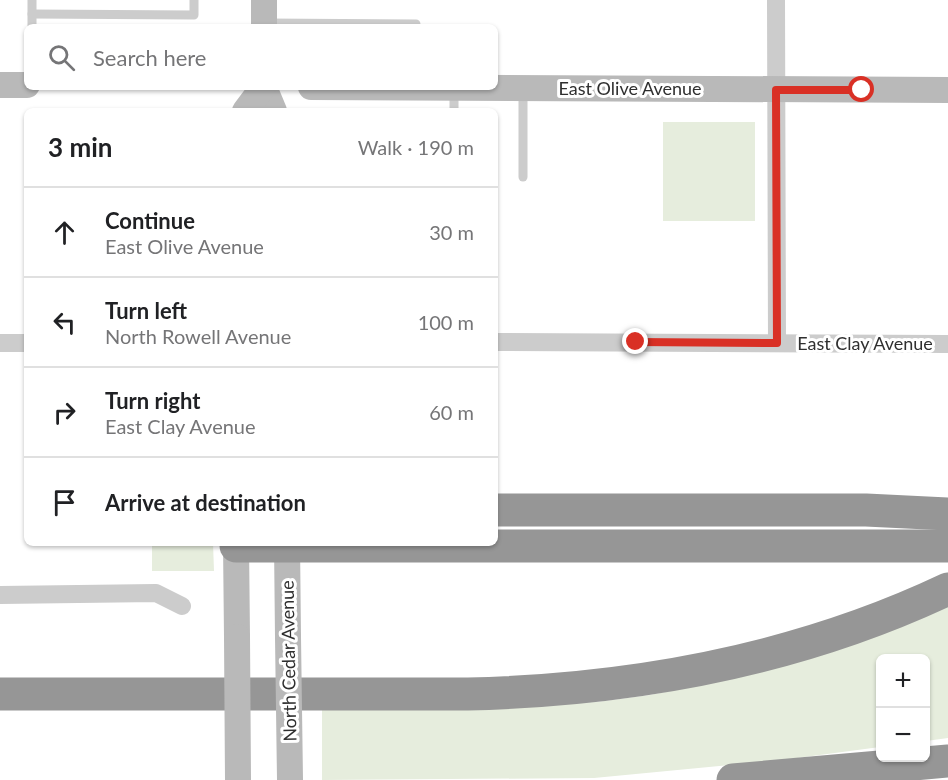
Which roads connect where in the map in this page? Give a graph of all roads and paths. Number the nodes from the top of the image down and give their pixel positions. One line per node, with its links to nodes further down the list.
1 (32, 0): 4 (lane)
2 (194, 0): 4 (lane)
3 (776, 0): 14 (street)
4 (32, 14): 6 (lane)
5 (264, 17): 7 (lane)
6 (32, 24)
7 (318, 24)
8 (0, 85): 9 (main road)
9 (24, 85)
10 (523, 88): 14 (main road, East Olive Avenue); 16 (main road, East Olive Avenue); 19 (lane)
11 (261, 90): 17 (main road)
12 (264, 90): 18 (main road)
13 (426, 90): 16 (main road, East Olive Avenue)
14 (776, 90): 15 (main road, East Olive Avenue); 23 (street)
15 (948, 90)
16 (454, 99)
17 (247, 108)
18 (273, 108)
19 (523, 177)
20 (498, 342): 23 (street, East Clay Avenue)
21 (0, 343): 22 (street)
22 (24, 343)
23 (777, 343): 24 (street, East Clay Avenue)
24 (948, 344)
25 (498, 510): 26 (highway)
26 (948, 514)
27 (498, 545): 30 (highway)
28 (236, 546): 36 (main road, bridge)
29 (287, 546): 37 (main road, North Cedar Avenue, bridge)
30 (948, 546)
31 (947, 590): 34 (highway)
32 (0, 595): 33 (street)
33 (182, 606)
34 (0, 694)
35 (948, 761): 38 (highway)
36 (238, 780)
37 (290, 780)
38 (734, 780)

